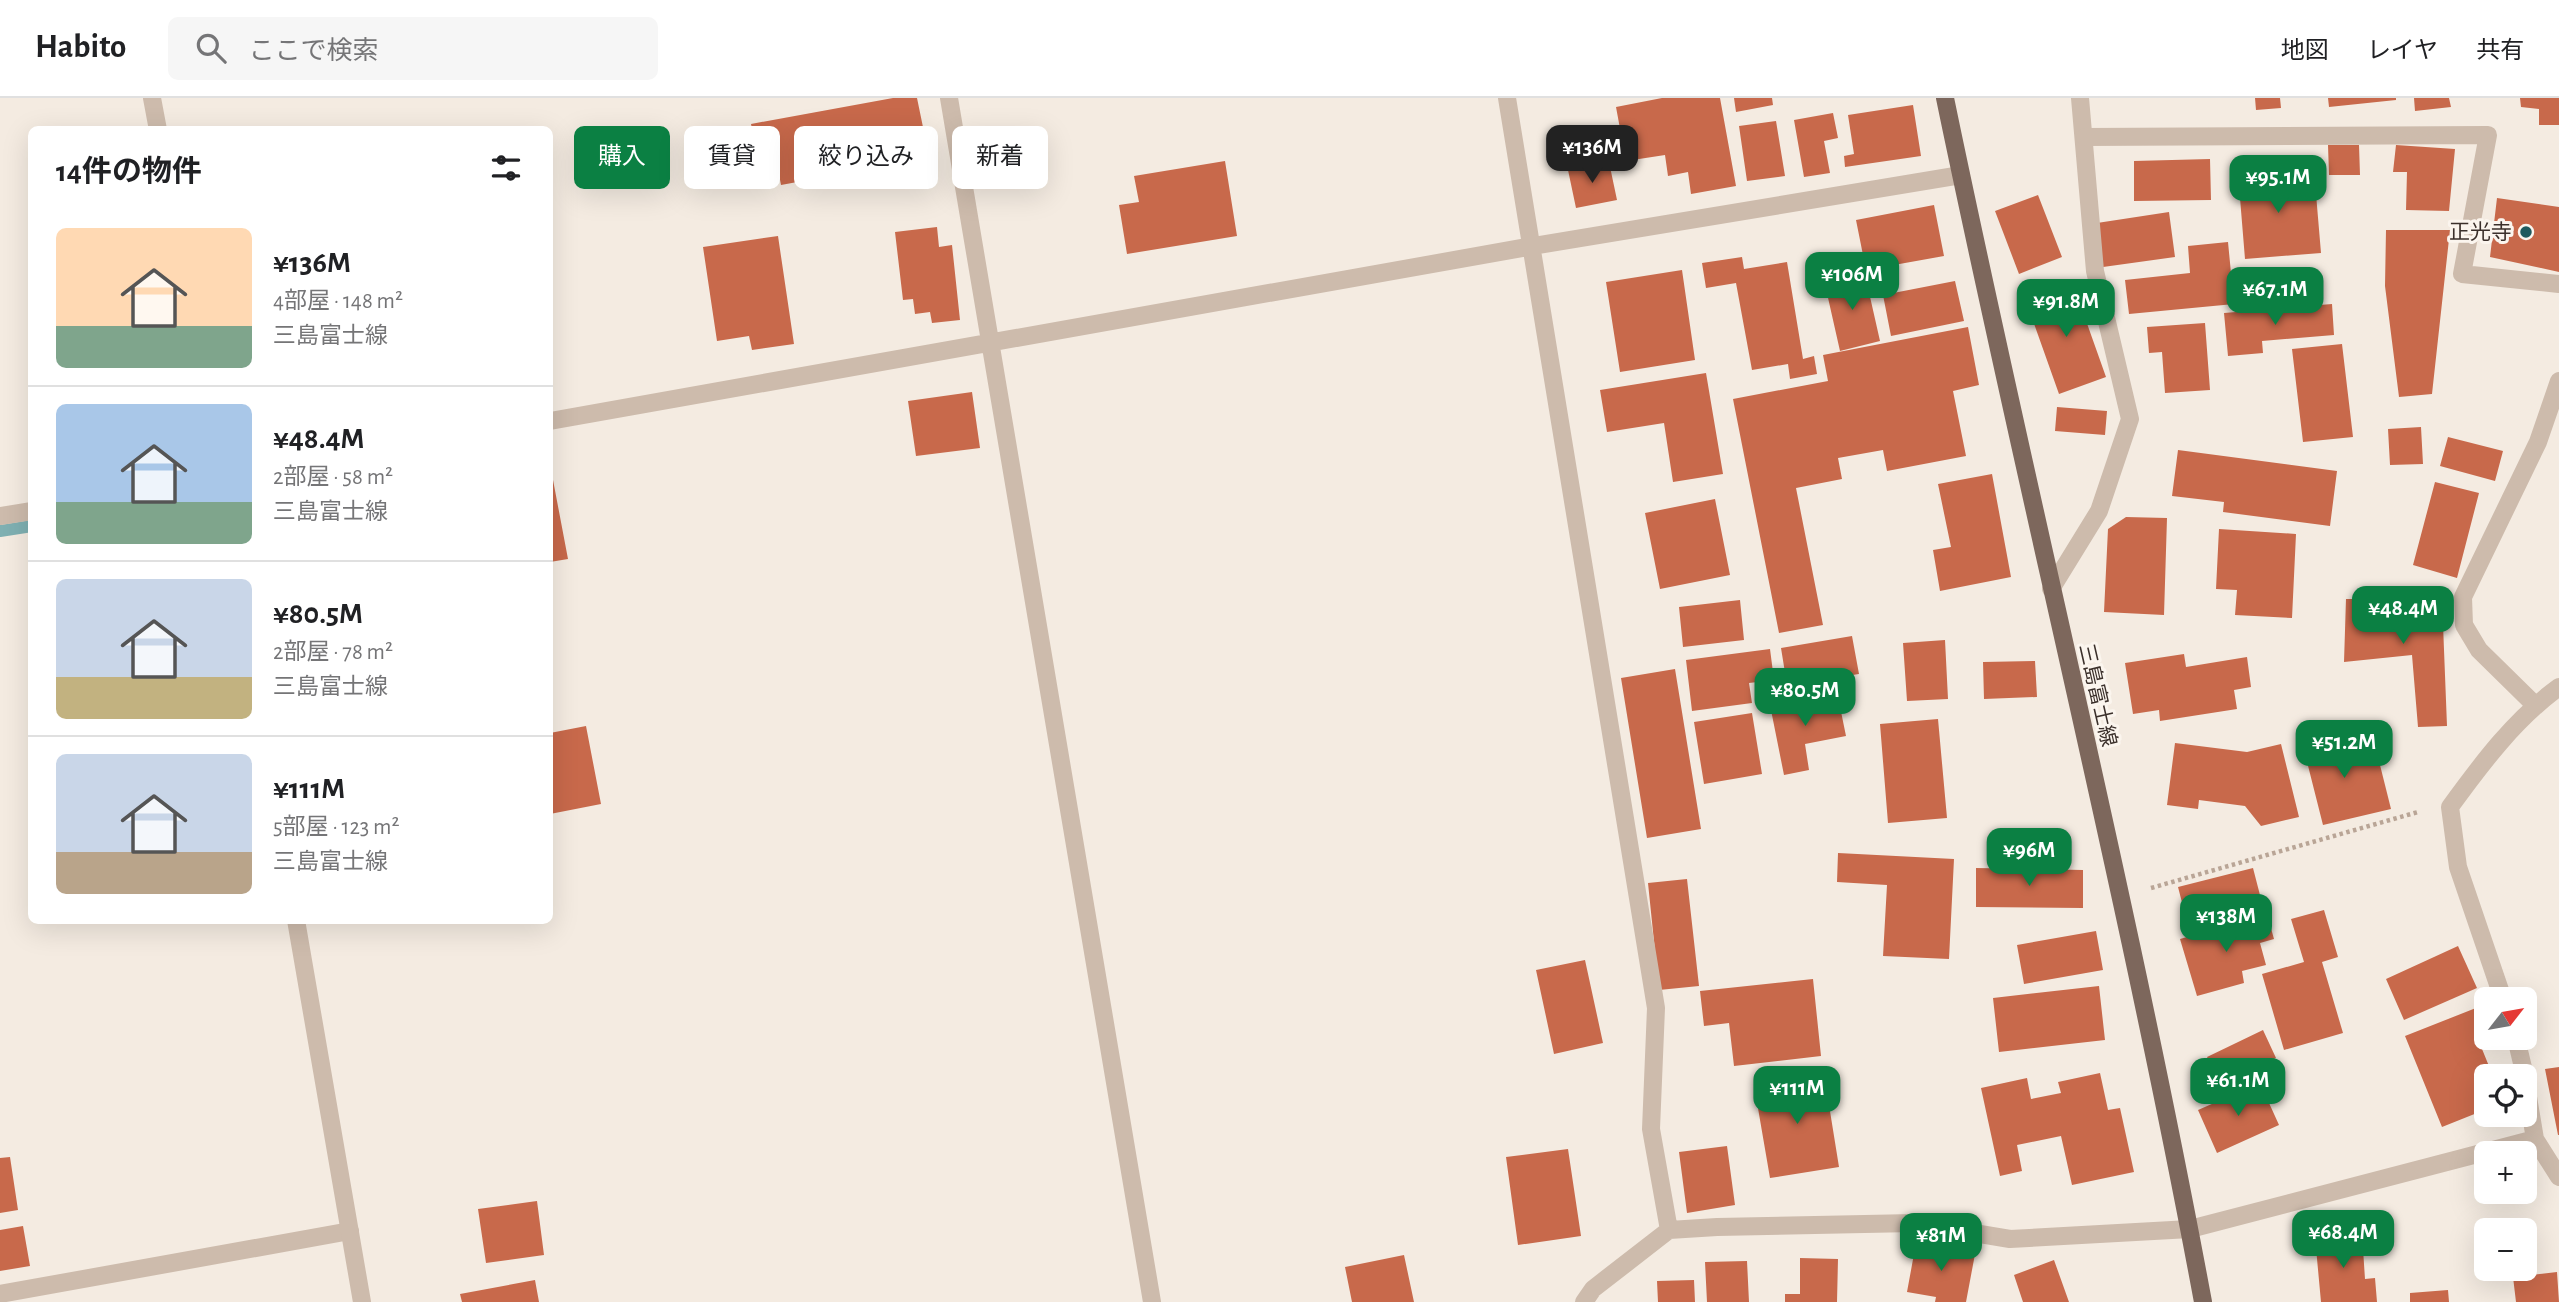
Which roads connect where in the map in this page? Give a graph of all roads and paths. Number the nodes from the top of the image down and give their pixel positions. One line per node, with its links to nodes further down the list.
1 (152, 98): 6 (street)
2 (949, 98): 11 (street)
3 (1507, 98): 9 (street)
4 (1945, 98): 8 (main road, 三島富士線)
5 (2080, 98): 7 (street)
6 (157, 126)
7 (2085, 137): 10 (street); 16 (street)
8 (1961, 175): 9 (street); 16 (main road, 三島富士線)
9 (1533, 246): 11 (street); 27 (street)
10 (2559, 284)
11 (991, 343): 13 (street); 31 (street)
12 (2559, 381): 18 (street)
13 (553, 420)
14 (28, 512): 15 (street)
15 (0, 516)
16 (2051, 589): 20 (main road, 三島富士線)
17 (2559, 688): 18 (street)
18 (2535, 705): 19 (street)
19 (2450, 807): 20 (path); 22 (street)
20 (2120, 897): 26 (main road, 三島富士線)
21 (297, 924): 28 (street)
22 (2499, 987)
23 (2533, 1127): 24 (street)
24 (2535, 1139): 25 (street); 26 (street)
25 (2559, 1177)
26 (2190, 1229): 27 (street); 33 (main road, 三島富士線)
27 (1669, 1230): 32 (street)
28 (350, 1231): 29 (street); 30 (street)
29 (0, 1294)
30 (362, 1302)
31 (1152, 1302)
32 (1584, 1302)
33 (2203, 1302)

